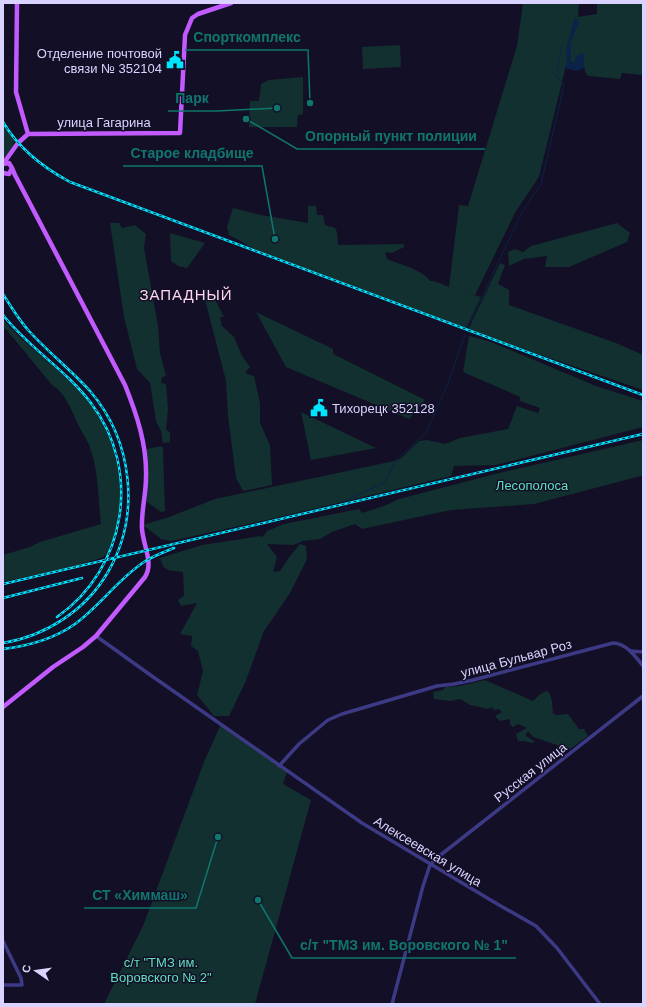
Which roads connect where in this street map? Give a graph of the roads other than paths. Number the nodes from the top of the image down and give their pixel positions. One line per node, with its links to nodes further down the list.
1 (17, 3): 3 (main road)
2 (231, 3): 3 (main road, улица Гагарина)
3 (28, 134): 4 (main road)
4 (10, 155): 5 (main road); 6 (main road)
5 (3, 164): 6 (main road)
6 (12, 167): 7 (main road); 8 (main road)
7 (5, 174): 8 (main road)
8 (15, 175): 9 (main road)
9 (96, 636): 14 (main road); 15 (street, Алексеевская улица)
10 (631, 652): 11 (street); 12 (street); 15 (street, улица Бульвар Роз)
11 (643, 652)
12 (643, 665)
13 (643, 696): 16 (street, Русская улица)
14 (3, 707)
15 (279, 766): 16 (street, Алексеевская улица)
16 (430, 865): 19 (street); 20 (street, Алексеевская улица)
17 (3, 941): 18 (street)
18 (3, 985)
19 (392, 1004)
20 (600, 1004)

